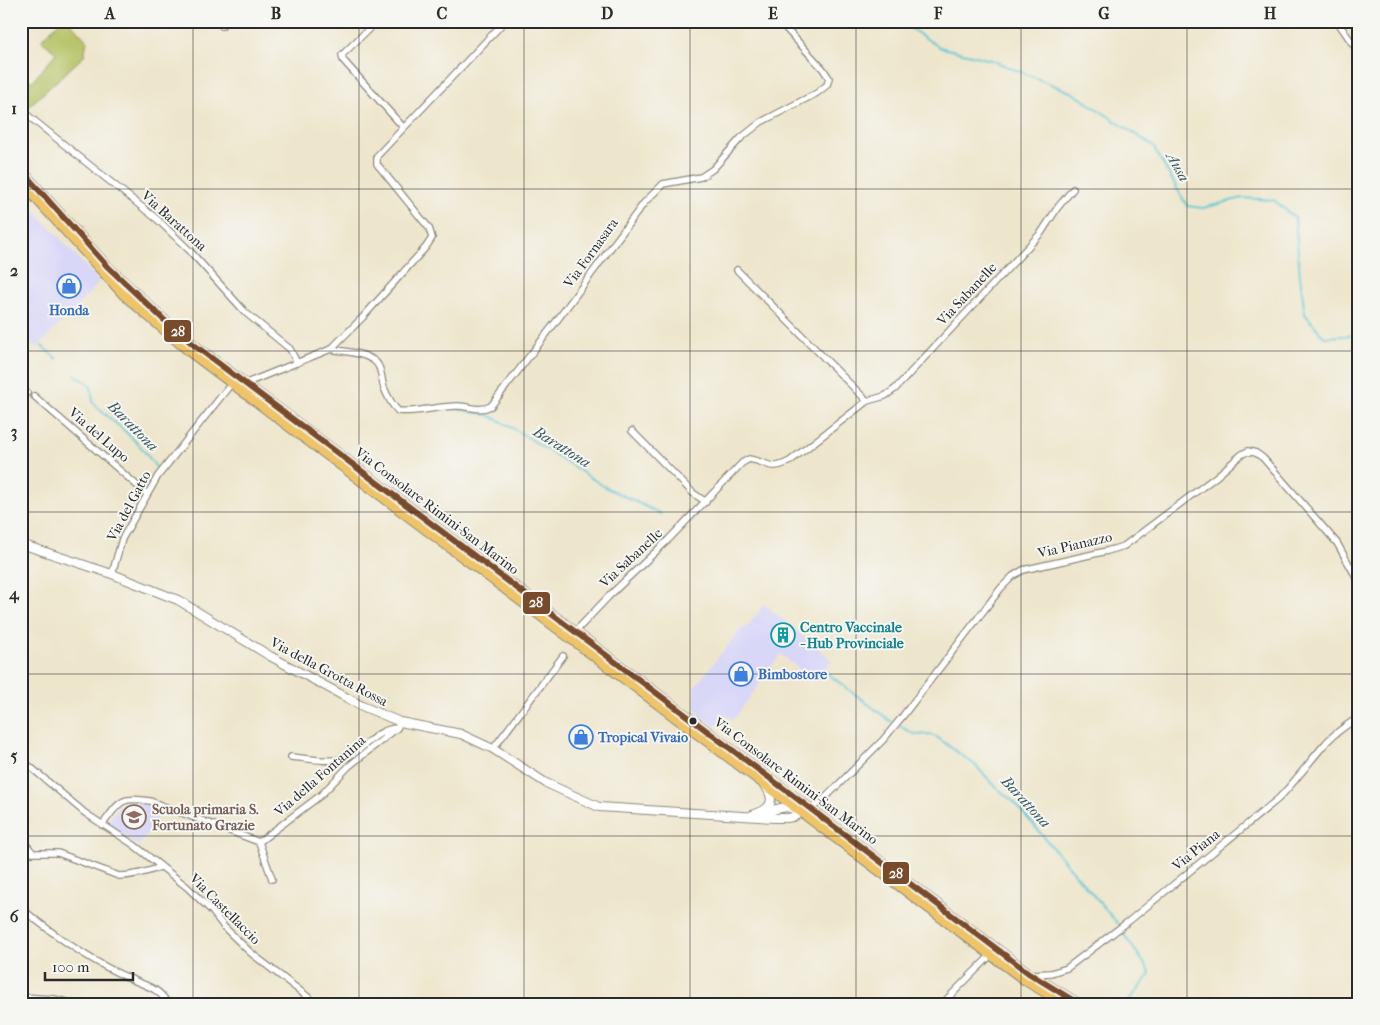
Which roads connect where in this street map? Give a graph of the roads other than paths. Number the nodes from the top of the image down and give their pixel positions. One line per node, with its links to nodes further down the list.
1 (377, 21): 7 (street)
2 (505, 21): 7 (street)
3 (779, 21): 12 (street, Via Fornasara)
4 (1337, 21): 5 (street)
5 (1358, 49)
6 (21, 110): 13 (street, Via Barattona)
7 (403, 127): 12 (street)
8 (21, 170): 15 (main road, Via Consolare Rimini-San Marino)
9 (21, 182): 14 (main road, Via Consolare Rimini-San Marino)
10 (1073, 189): 19 (street, Via Sabanelle)
11 (736, 270): 19 (street)
12 (331, 349): 13 (street)
13 (297, 363): 15 (street)
14 (231, 384): 15 (street); 21 (street, Via del Gatto); 33 (main road, Via Consolare Rimini-San Marino)
15 (246, 384): 26 (main road, Via Consolare Rimini-San Marino)
16 (21, 388): 17 (street)
17 (27, 392)
18 (34, 396): 21 (street, Via del Lupo)
19 (867, 401): 22 (street, Via Sabanelle)
20 (632, 431): 22 (street)
21 (148, 494): 24 (street, Via del Gatto)
22 (706, 502): 26 (street, Via Sabanelle)
23 (21, 544): 24 (street, Via della Grotta Rossa)
24 (112, 574): 29 (street, Via della Grotta Rossa)
25 (1359, 582): 34 (street, Via Pianazzo)
26 (575, 632): 34 (main road, Via Consolare Rimini-San Marino)
27 (563, 656): 30 (street)
28 (1359, 717): 47 (street, Via Piana)
29 (398, 725): 30 (street, Via della Grotta Rossa); 31 (street, Via della Fontanina); 40 (street, Via della Fontanina)
30 (493, 749): 37 (street, Via della Grotta Rossa)
31 (291, 756)
32 (21, 759): 38 (street, Via Castellaccio)
33 (765, 785): 35 (main road, Via Consolare Rimini-San Marino); 36 (street)
34 (810, 809): 35 (street); 47 (main road, Via Consolare Rimini-San Marino)
35 (800, 811): 36 (street, Via della Grotta Rossa); 37 (street, Via della Grotta Rossa); 46 (main road, Via Consolare Rimini-San Marino)
36 (763, 812): 37 (street, Via della Grotta Rossa)
37 (748, 816)
38 (102, 825): 40 (street); 43 (street, Via Castellaccio)
39 (21, 838): 42 (street)
40 (259, 842): 44 (street)
41 (21, 851): 42 (street)
42 (32, 853): 43 (street)
43 (161, 867): 51 (street, Via Castellaccio)
44 (272, 879)
45 (21, 908): 50 (street)
46 (991, 956): 52 (street); 53 (main road, Via Consolare Rimini-San Marino)
47 (1030, 974): 54 (main road, Via Consolare Rimini-San Marino)
48 (21, 997): 49 (street)
49 (74, 1004)
50 (167, 1004)
51 (317, 1004)
52 (942, 1004)
53 (1065, 1004)
54 (1079, 1004)

